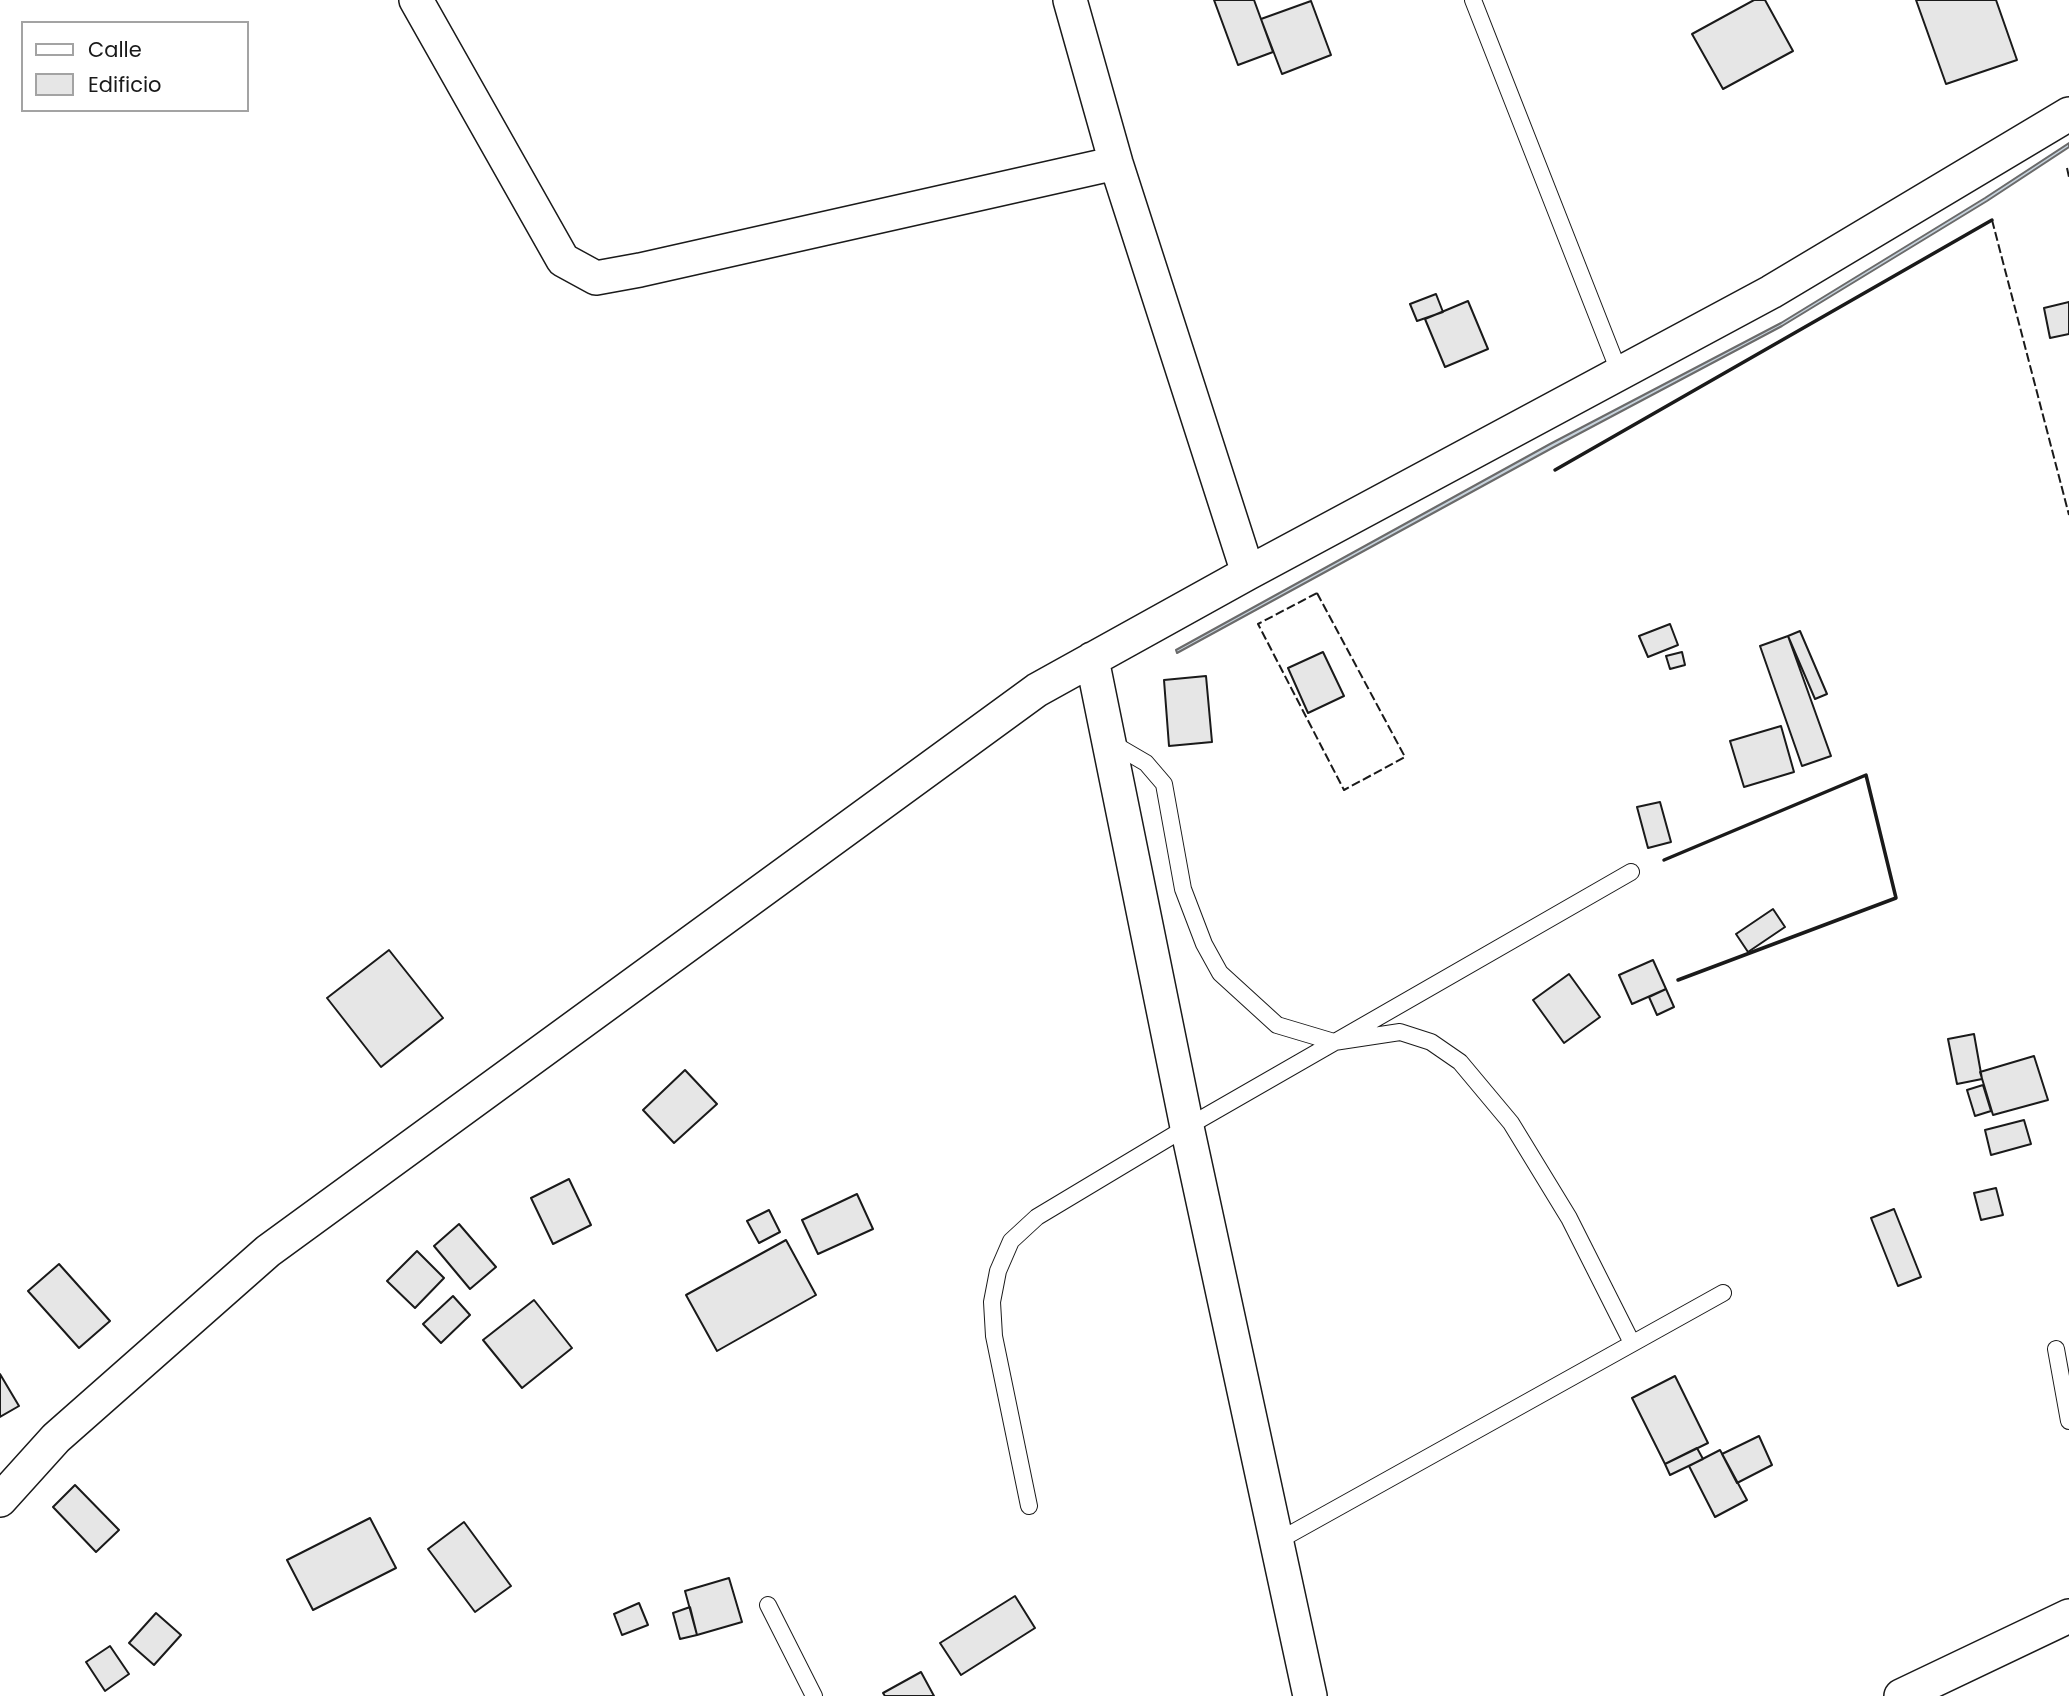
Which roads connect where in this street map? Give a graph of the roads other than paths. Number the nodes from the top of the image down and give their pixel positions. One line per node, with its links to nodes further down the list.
1 (416, 0): 5 (street)
2 (1070, 0): 5 (street)
3 (1473, 0): 6 (lane)
4 (2069, 114): 6 (street)
5 (1116, 163): 7 (street)
6 (1620, 374): 7 (street)
7 (1248, 573): 8 (street)
8 (1092, 659): 9 (street); 17 (street)
9 (1108, 741): 11 (lane); 12 (street)
10 (1631, 872): 11 (lane)
11 (1334, 1042): 12 (lane); 14 (lane)
12 (1187, 1127): 18 (lane); 19 (street)
13 (1723, 1293): 14 (lane)
14 (1632, 1343): 19 (lane)
15 (2056, 1349): 16 (lane)
16 (2069, 1421)
17 (0, 1500)
18 (1029, 1506)
19 (1276, 1542): 23 (street)
20 (768, 1605): 22 (lane)
21 (2069, 1616): 24 (street)
22 (814, 1696)
23 (1310, 1696)
24 (1901, 1696)

